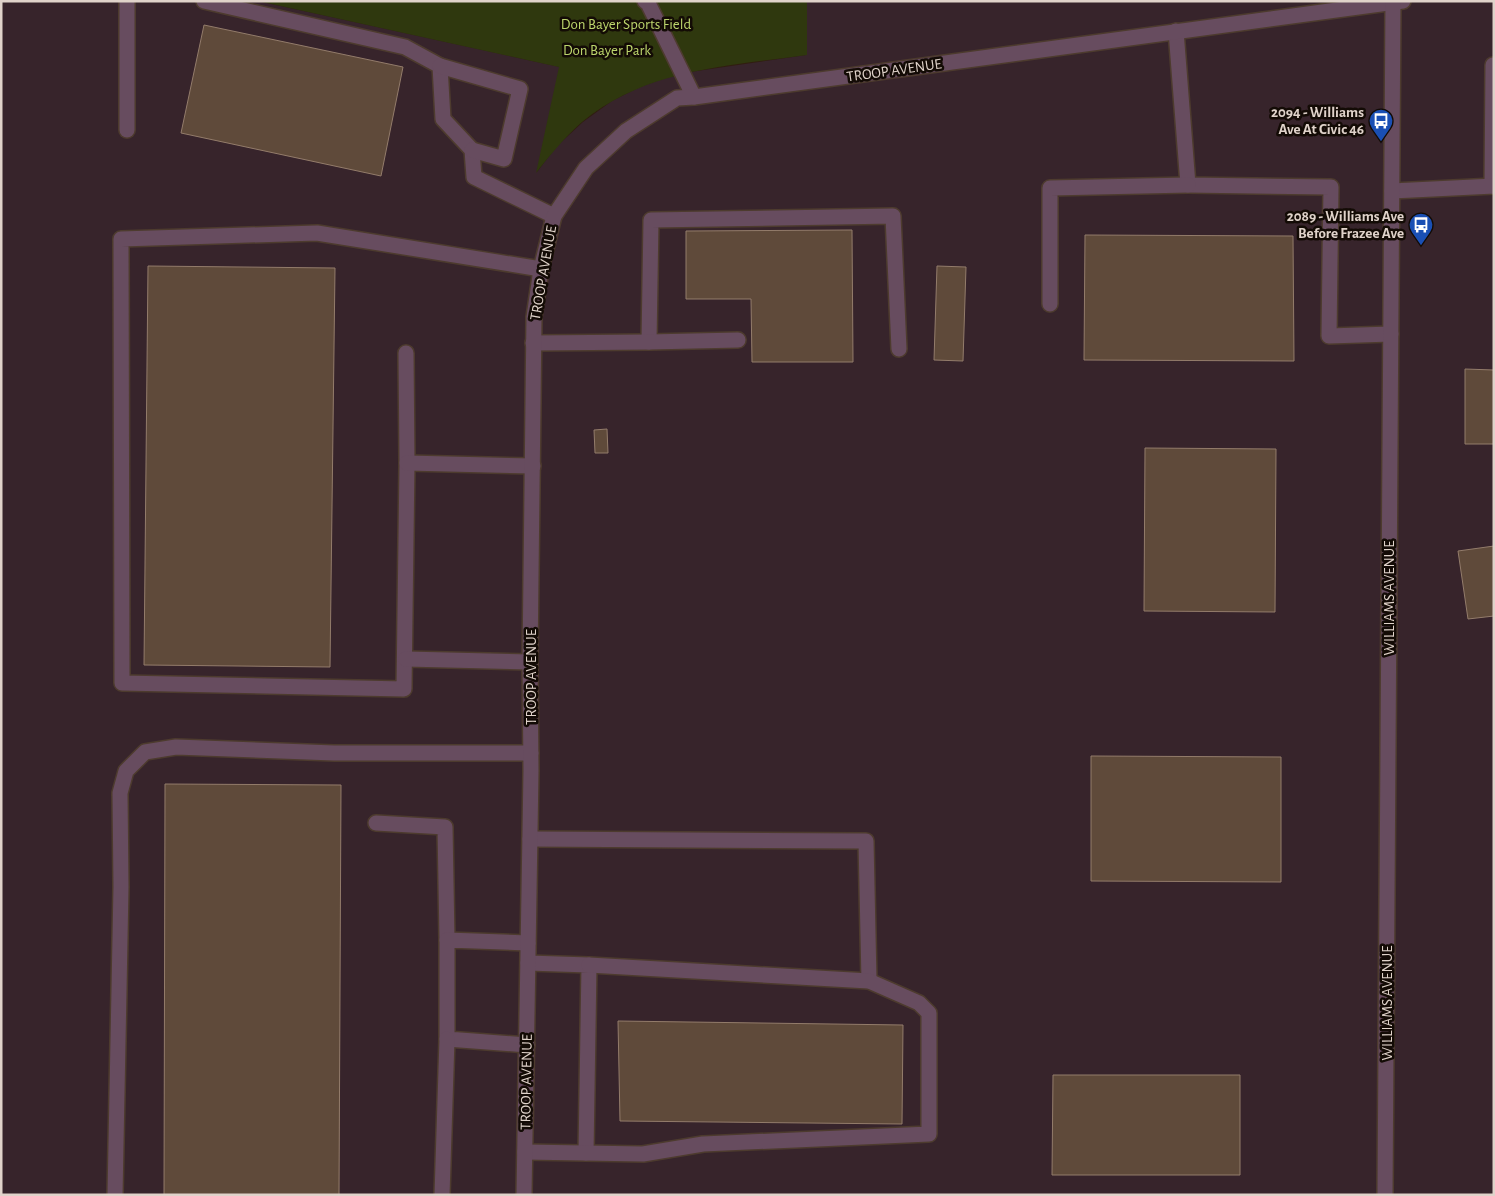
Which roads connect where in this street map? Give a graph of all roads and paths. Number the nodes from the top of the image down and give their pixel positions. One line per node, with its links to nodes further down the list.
1 (127, 1): 9 (street)
2 (204, 1): 7 (street)
3 (645, 1): 8 (street)
4 (1396, 2): 5 (street, TROOP AVENUE); 13 (street, WILLIAMS AVENUE)
5 (1176, 32): 8 (street, TROOP AVENUE); 11 (street)
6 (1493, 64): 12 (street)
7 (440, 66): 10 (street); 10 (street)
8 (694, 97): 14 (street, TROOP AVENUE)
9 (127, 130)
10 (472, 150): 14 (street)
11 (1188, 185): 16 (street); 17 (street)
12 (1493, 186): 13 (street)
13 (1392, 191): 17 (street, WILLIAMS AVENUE)
14 (554, 216): 15 (street, TROOP AVENUE)
15 (541, 269): 20 (street, TROOP AVENUE); 25 (street)
16 (1050, 304)
17 (1391, 334): 42 (street, WILLIAMS AVENUE)
18 (738, 340): 19 (street)
19 (649, 342): 20 (street); 21 (street)
20 (533, 343): 24 (street, TROOP AVENUE)
21 (899, 349)
22 (406, 354): 23 (street)
23 (407, 463): 24 (street); 25 (street)
24 (532, 466): 26 (street, TROOP AVENUE)
25 (406, 659): 26 (street)
26 (530, 662): 27 (street, TROOP AVENUE)
27 (531, 753): 29 (street, TROOP AVENUE); 39 (street)
28 (376, 823): 30 (street)
29 (530, 839): 31 (street, TROOP AVENUE); 34 (street)
30 (447, 940): 31 (street); 35 (street)
31 (528, 943): 32 (street, TROOP AVENUE)
32 (528, 963): 33 (street); 36 (street, TROOP AVENUE)
33 (589, 965): 34 (street); 38 (street)
34 (869, 981): 38 (street)
35 (447, 1039): 36 (street); 40 (street)
36 (527, 1045): 37 (street, TROOP AVENUE)
37 (525, 1152): 38 (street); 41 (street, TROOP AVENUE)
38 (586, 1153)
39 (115, 1195)
40 (442, 1195)
41 (524, 1195)
42 (1385, 1195)

